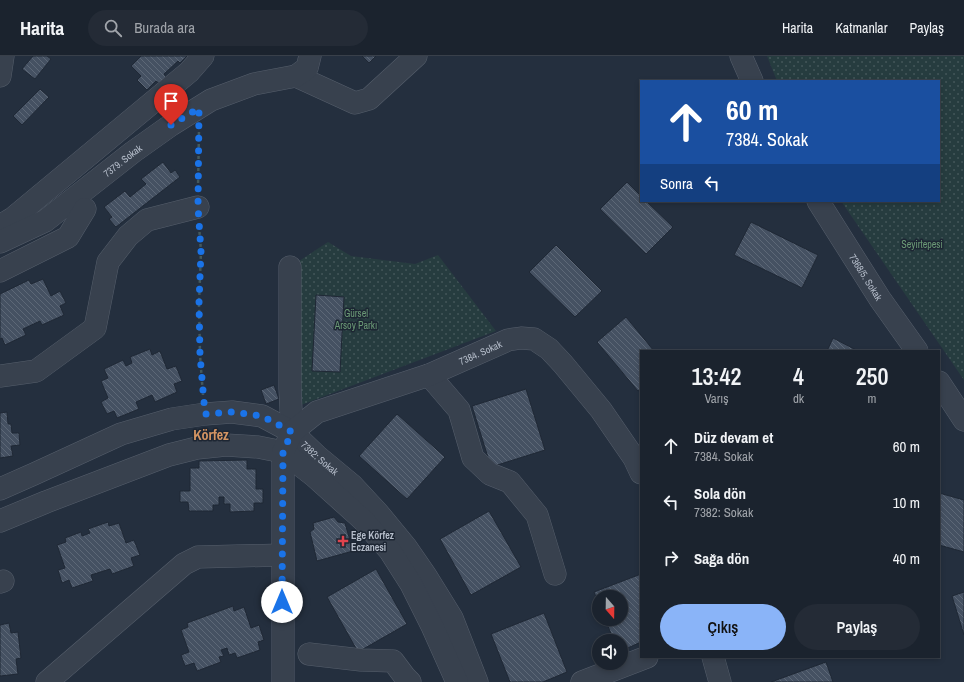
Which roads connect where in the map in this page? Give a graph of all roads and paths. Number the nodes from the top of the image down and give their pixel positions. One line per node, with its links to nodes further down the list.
1 (3, 56): 6 (street)
2 (203, 56): 13 (street)
3 (310, 56): 7 (street)
4 (416, 56): 7 (street)
5 (741, 56): 8 (street)
6 (0, 76)
7 (296, 76): 9 (street, 7379. Sokak)
8 (752, 80)
9 (199, 108): 11 (path); 14 (street, 7379. Sokak)
10 (819, 202): 17 (street, 7368/5. Sokak)
11 (198, 207): 19 (street); 21 (path)
12 (85, 209): 16 (street)
13 (0, 226)
14 (0, 242)
15 (290, 268): 23 (street)
16 (0, 271)
17 (916, 350)
18 (429, 375): 23 (street, 7384. Sokak); 25 (street, 7384. Sokak); 29 (street)
19 (0, 376)
20 (940, 385): 22 (street)
21 (205, 414): 23 (street, 7382: Sokak); 26 (street, 7382: Sokak)
22 (964, 420)
23 (292, 432): 24 (street, 7384. Sokak); 37 (street, 7382: Sokak)
24 (283, 452): 27 (street, 7382: Sokak); 28 (street); 36 (street, 7382: Sokak)
25 (640, 471)
26 (0, 489)
27 (0, 521)
28 (282, 555): 33 (street); 34 (street)
29 (555, 574)
30 (309, 654): 35 (street)
31 (644, 658): 38 (street)
32 (713, 658): 39 (street)
33 (47, 682)
34 (282, 682)
35 (410, 682)
36 (457, 682)
37 (477, 682)
38 (582, 682)
39 (720, 682)

